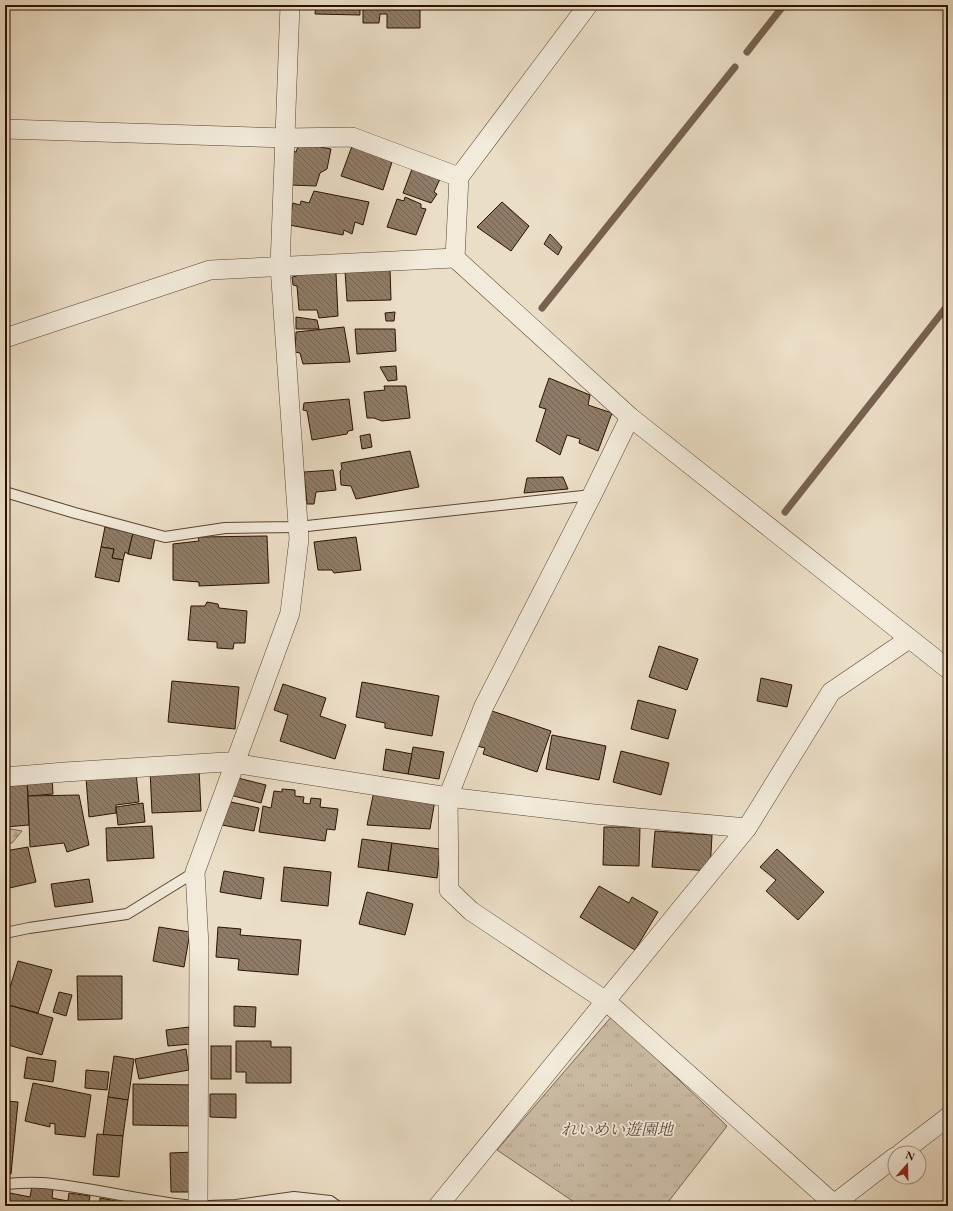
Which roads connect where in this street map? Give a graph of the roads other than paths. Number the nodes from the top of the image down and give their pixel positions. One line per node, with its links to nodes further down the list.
1 (290, 5): 4 (street)
2 (588, 5): 5 (street)
3 (5, 129): 4 (street)
4 (285, 138): 5 (street); 7 (street)
5 (459, 177): 6 (street)
6 (455, 258): 7 (street); 9 (street)
7 (280, 266): 8 (street); 12 (street)
8 (5, 338)
9 (630, 417): 11 (street); 13 (street)
10 (5, 492): 12 (lane)
11 (592, 495): 12 (lane); 17 (street)
12 (298, 527): 15 (street)
13 (909, 639): 14 (street); 18 (street)
14 (948, 669)
15 (234, 763): 16 (street); 17 (street); 19 (street)
16 (5, 777)
17 (448, 797): 18 (street); 21 (street)
18 (747, 828): 21 (street)
19 (195, 872): 20 (lane); 28 (street)
20 (5, 933)
21 (606, 1000): 26 (street); 31 (street)
22 (948, 1117): 23 (street)
23 (911, 1145)
24 (887, 1163): 26 (street)
25 (5, 1184): 27 (lane)
26 (834, 1205)
27 (194, 1206)
28 (198, 1206)
29 (208, 1206): 30 (lane)
30 (337, 1206)
31 (438, 1206)

